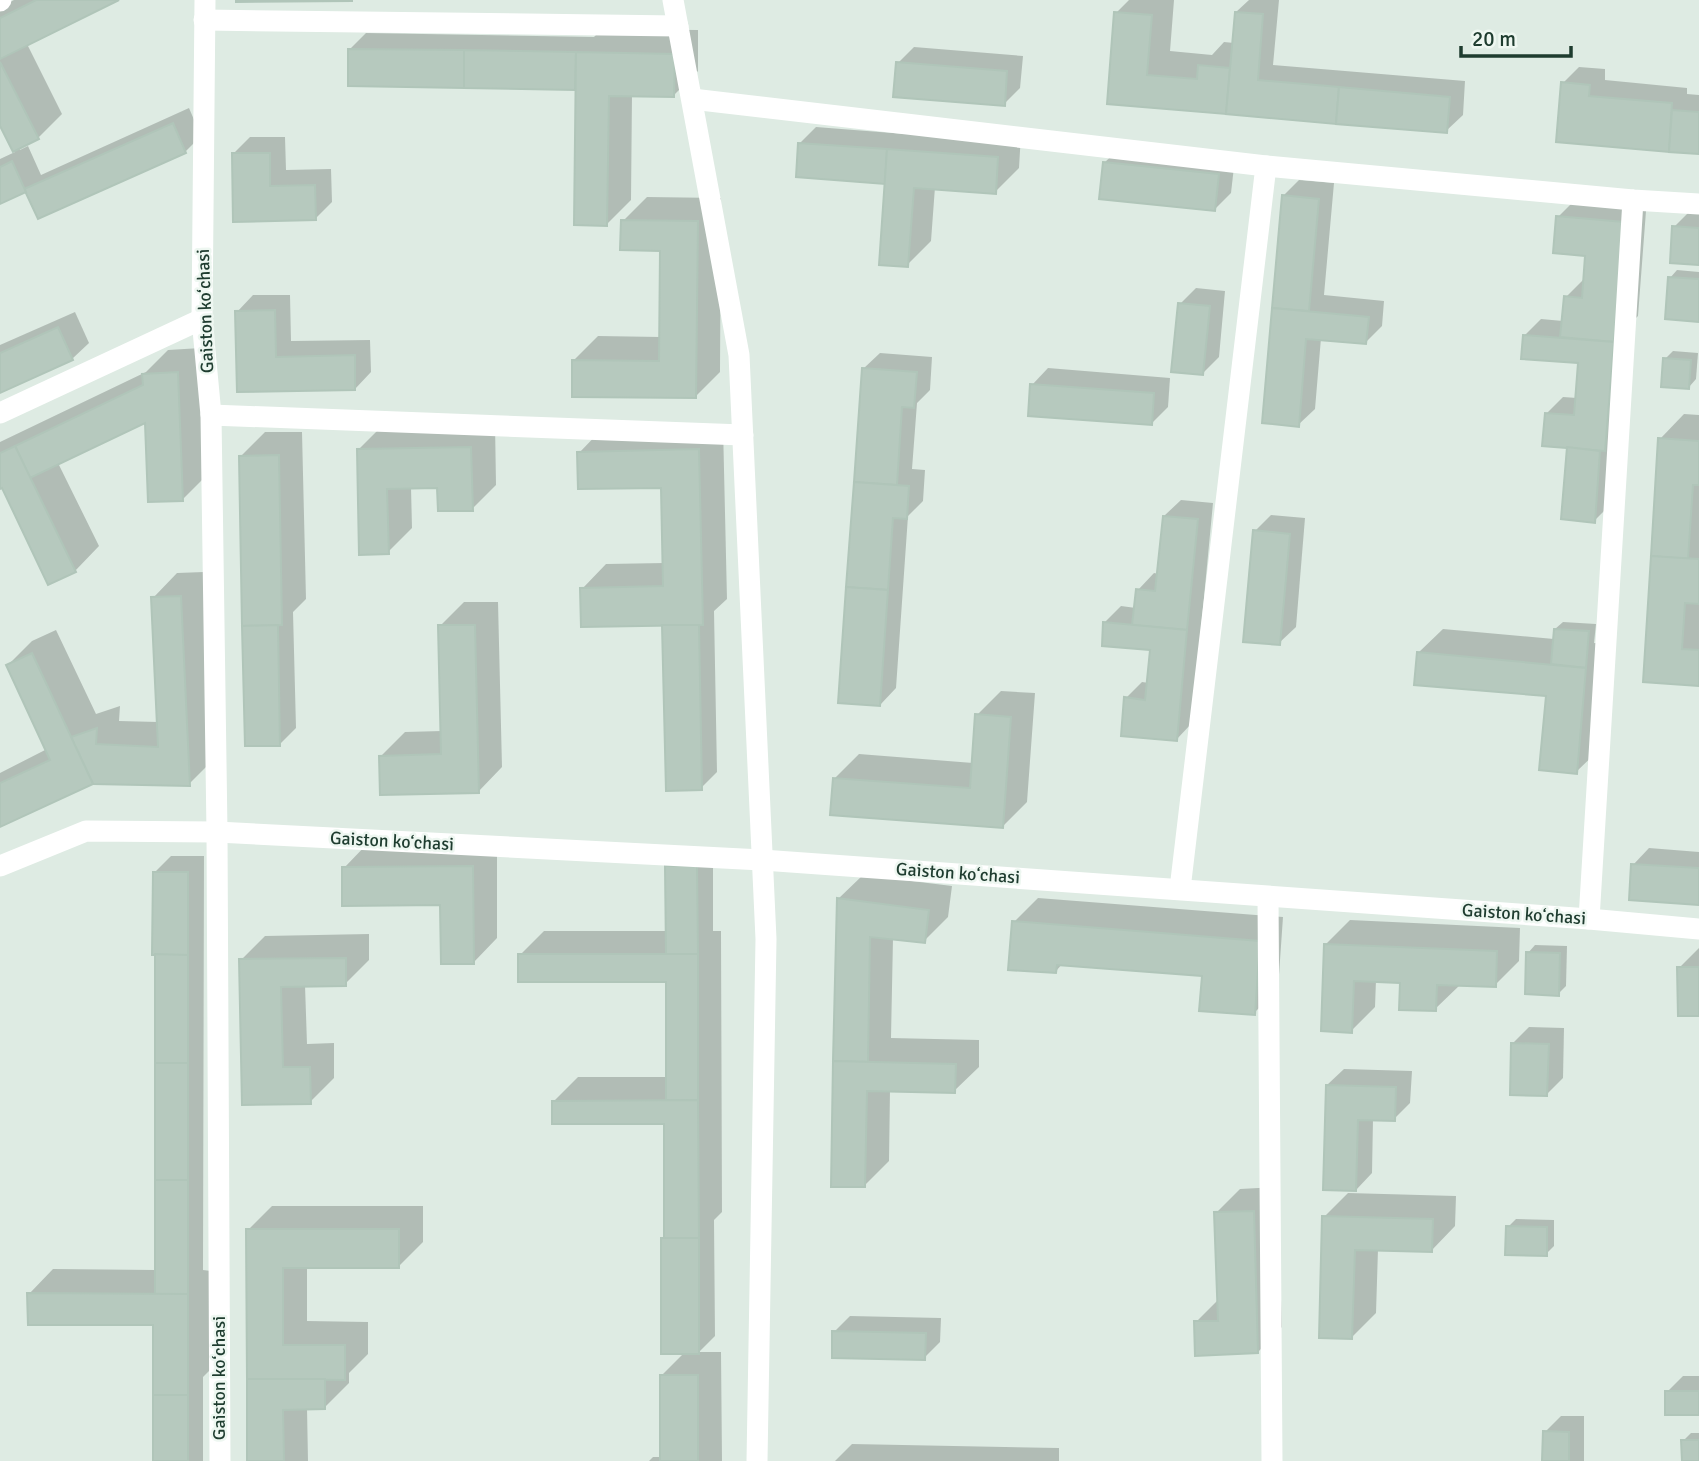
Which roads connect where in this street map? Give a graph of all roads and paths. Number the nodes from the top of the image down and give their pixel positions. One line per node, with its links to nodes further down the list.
1 (673, 0): 3 (street)
2 (205, 10): 3 (street); 8 (street, Gaiston koʻchasi)
3 (678, 26): 4 (street)
4 (692, 99): 5 (street); 11 (street)
5 (1266, 166): 6 (street); 15 (street)
6 (1633, 200): 7 (street); 17 (street)
7 (1699, 204)
8 (202, 319): 9 (street); 10 (street, Gaiston koʻchasi)
9 (0, 413)
10 (211, 415): 11 (street); 12 (street, Gaiston koʻchasi)
11 (743, 435): 13 (street)
12 (216, 832): 13 (street, Gaiston koʻchasi); 14 (street); 19 (street, Gaiston koʻchasi)
13 (762, 860): 15 (street, Gaiston koʻchasi); 20 (street)
14 (0, 866)
15 (1180, 889): 16 (street, Gaiston koʻchasi)
16 (1268, 897): 17 (street, Gaiston koʻchasi); 21 (street)
17 (1590, 919): 18 (street, Gaiston koʻchasi)
18 (1699, 929)
19 (220, 1461)
20 (757, 1461)
21 (1272, 1461)

